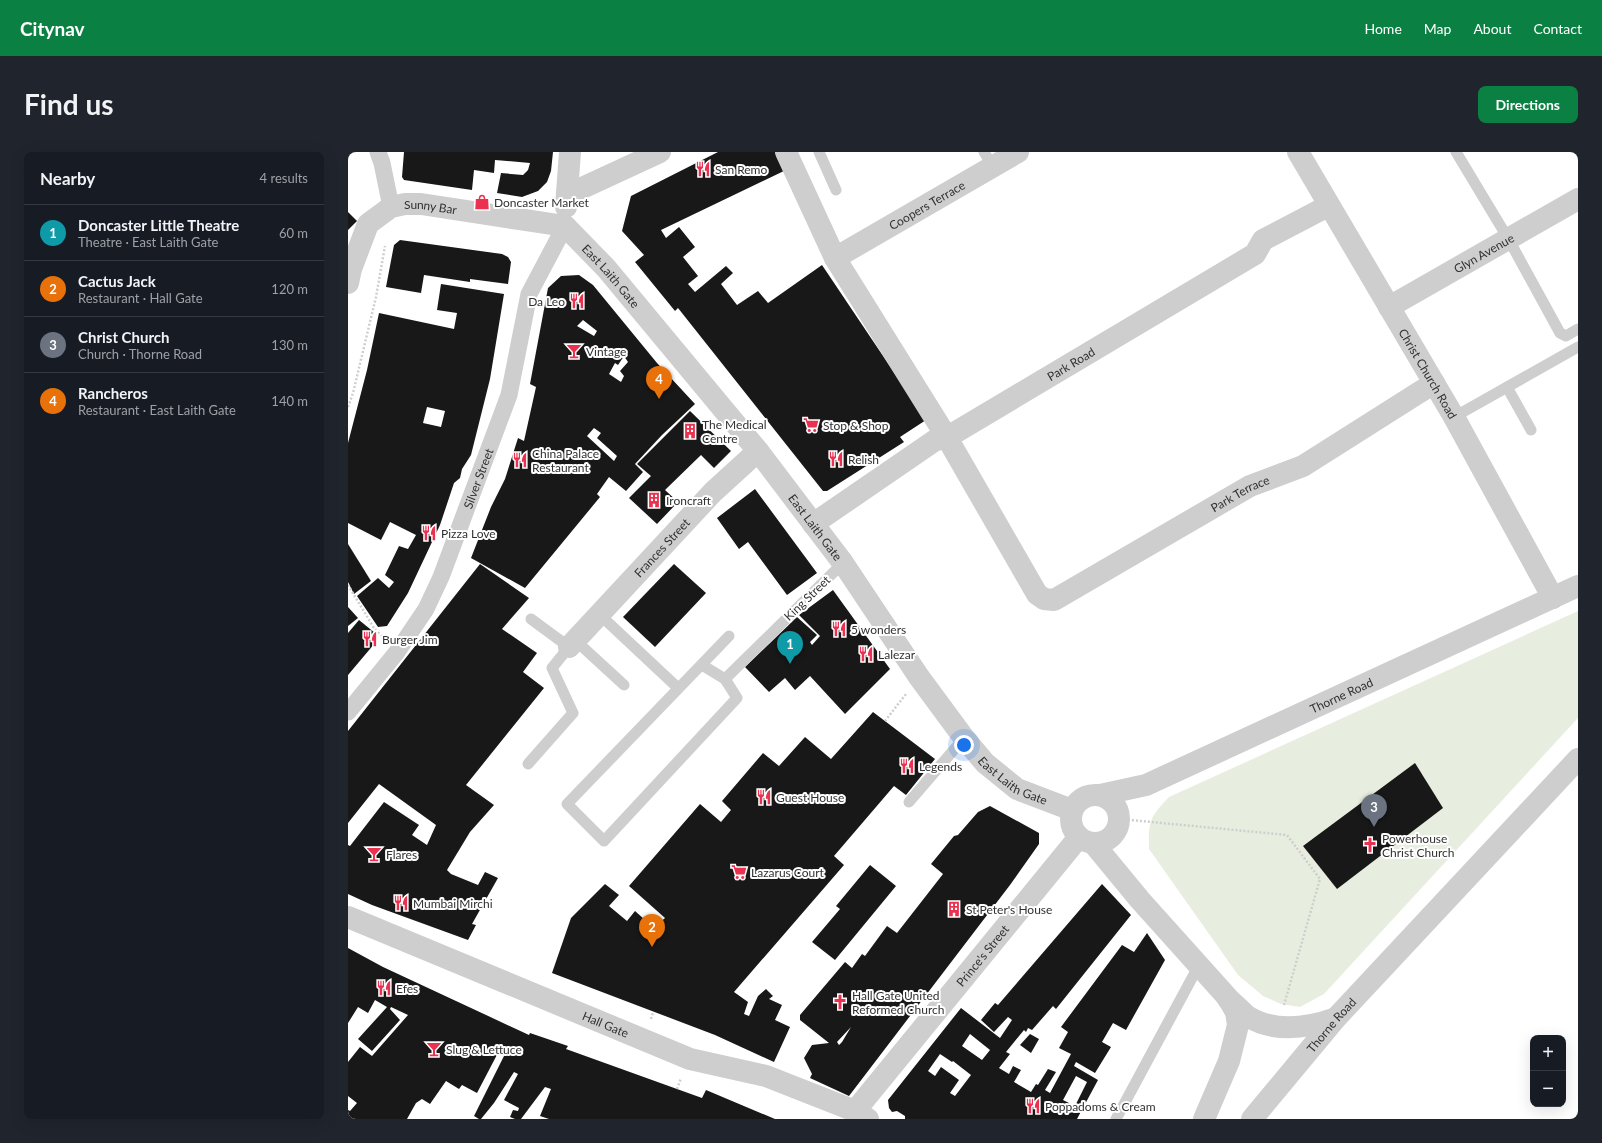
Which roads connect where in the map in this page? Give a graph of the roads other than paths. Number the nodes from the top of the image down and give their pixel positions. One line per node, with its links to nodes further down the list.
1 (378, 152): 14 (street)
2 (570, 152): 11 (street)
3 (660, 152): 11 (street)
4 (786, 152): 17 (street)
5 (819, 152): 10 (lane)
6 (1018, 152): 9 (street, Coopers Terrace)
7 (1298, 152): 13 (street, Christ Church Road)
8 (1456, 152): 16 (lane)
9 (988, 159): 17 (street, Coopers Terrace)
10 (836, 190)
11 (567, 195): 15 (street)
12 (1578, 199): 16 (street, Glyn Avenue)
13 (1328, 206): 19 (street, Christ Church Road); 26 (street, Park Road)
14 (391, 207): 15 (street, Sunny Bar); 18 (street)
15 (565, 226): 27 (street, East Laith Gate); 40 (street, Silver Street)
16 (1509, 240): 19 (street, Glyn Avenue); 20 (lane)
17 (835, 258): 26 (street)
18 (348, 283)
19 (1389, 307): 22 (street, Christ Church Road)
20 (1578, 329)
21 (1578, 347): 23 (lane)
22 (1434, 383): 24 (street, Christ Church Road); 26 (street, Park Terrace)
23 (1507, 387): 24 (lane); 25 (lane)
24 (1454, 417): 31 (street, Christ Church Road)
25 (1531, 430)
26 (946, 436): 28 (street, Park Road)
27 (758, 452): 28 (street, East Laith Gate); 32 (street, Frances Street)
28 (813, 524): 29 (street, East Laith Gate)
29 (843, 564): 37 (lane, King Street); 41 (street, East Laith Gate)
30 (1577, 588): 31 (street, Thorne Road)
31 (1552, 598): 44 (street, Thorne Road)
32 (599, 614): 35 (street, Frances Street); 39 (lane)
33 (531, 619): 35 (lane)
34 (729, 636): 36 (lane)
35 (572, 644): 38 (lane); 43 (lane)
36 (702, 665): 37 (lane); 39 (lane)
37 (725, 679): 39 (lane)
38 (624, 685)
39 (678, 688)
40 (348, 712)
41 (964, 738): 45 (lane); 46 (street, East Laith Gate)
42 (1578, 759): 51 (street, Thorne Road)
43 (528, 764)
44 (1100, 795): 46 (street); 47 (street)
45 (909, 802)
46 (1072, 810): 47 (street)
47 (1086, 840): 49 (street); 52 (street, Prince's Street)
48 (348, 917): 52 (street, Hall Gate)
49 (1199, 965): 50 (street); 53 (lane)
50 (1228, 998): 51 (street); 54 (street)
51 (1336, 1018): 55 (street, Thorne Road)
52 (861, 1115)
53 (1116, 1119)
54 (1204, 1119)
55 (1252, 1119)

